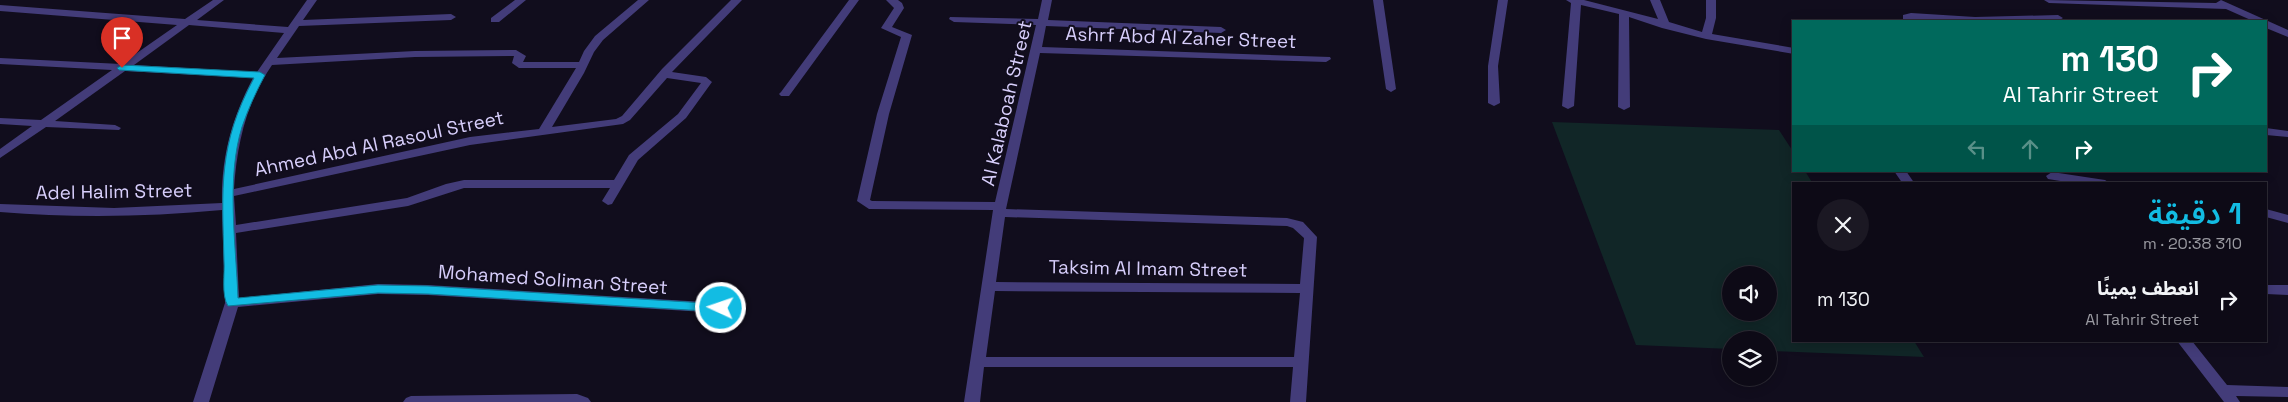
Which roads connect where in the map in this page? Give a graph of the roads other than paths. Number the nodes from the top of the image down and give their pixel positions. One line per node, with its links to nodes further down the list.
1 (11, 0): 19 (street)
2 (219, 0): 28 (street)
3 (312, 0): 31 (street)
4 (520, 0): 23 (street)
5 (644, 0): 41 (street)
6 (737, 0): 43 (street, Ahmed Abd Al Rasoul Street)
7 (854, 0): 46 (street)
8 (891, 0): 63 (street)
9 (1047, 0): 29 (street, Al Kalaboah Street)
10 (1378, 0): 45 (street)
11 (1503, 0): 47 (street)
12 (1573, 0): 20 (street); 48 (street)
13 (1655, 0): 32 (street)
14 (1711, 0): 35 (street)
15 (2043, 0): 26 (street)
16 (2048, 0): 18 (street)
17 (2214, 0): 18 (street)
18 (2229, 6): 27 (street)
19 (0, 7): 28 (street)
20 (1624, 12): 32 (street); 49 (street)
21 (452, 17): 31 (street)
22 (954, 18): 29 (street)
23 (495, 20)
24 (1908, 20): 25 (street)
25 (1975, 20)
26 (1975, 20)
27 (2259, 20)
28 (187, 22): 31 (street); 42 (street)
29 (1042, 22): 33 (street); 36 (street, Al Kalaboah Street)
30 (2267, 24): 34 (street)
31 (292, 26): 40 (street)
32 (1666, 26): 35 (street)
33 (1221, 30)
34 (2288, 34)
35 (1706, 36): 37 (street)
36 (1036, 50): 38 (street, Ashrf Abd Al Zaher Street); 63 (street, Al Kalaboah Street)
37 (1792, 52)
38 (1326, 59)
39 (0, 61): 42 (street)
40 (270, 62): 41 (street); 44 (street)
41 (581, 65): 54 (street)
42 (122, 68): 44 (street); 51 (street)
43 (666, 73): 54 (street, Ahmed Abd Al Rasoul Street); 59 (street)
44 (260, 75): 60 (street)
45 (1391, 89)
46 (785, 94)
47 (1494, 103)
48 (1568, 106)
49 (1624, 108)
50 (0, 121): 51 (street)
51 (43, 124): 52 (street); 56 (street)
52 (115, 128)
53 (2267, 131): 55 (street)
54 (543, 132): 60 (street, Ahmed Abd Al Rasoul Street)
55 (2288, 134)
56 (0, 154)
57 (2052, 177): 58 (street)
58 (2090, 182)
59 (618, 184): 61 (street); 66 (street)
60 (228, 200): 62 (street, Adel Halim Street); 66 (street)
61 (608, 201)
62 (0, 208)
63 (1000, 210): 67 (street, Al Kalaboah Street); 68 (street)
64 (2267, 213): 65 (street)
65 (2288, 219)
66 (230, 230): 71 (street)
67 (989, 286): 68 (street, Taksim Al Imam Street); 74 (street, Al Kalaboah Street)
68 (1308, 289): 75 (street)
69 (2267, 289): 70 (street)
70 (2288, 290)
71 (232, 303): 72 (street, Mohamed Soliman Street); 78 (street)
72 (721, 308)
73 (2185, 342): 77 (street)
74 (978, 362): 75 (street); 81 (street, Al Kalaboah Street)
75 (1300, 362): 82 (street)
76 (2288, 392): 77 (street)
77 (2227, 396)
78 (201, 402)
79 (411, 402): 80 (street)
80 (584, 402)
81 (972, 402)
82 (1298, 402)

